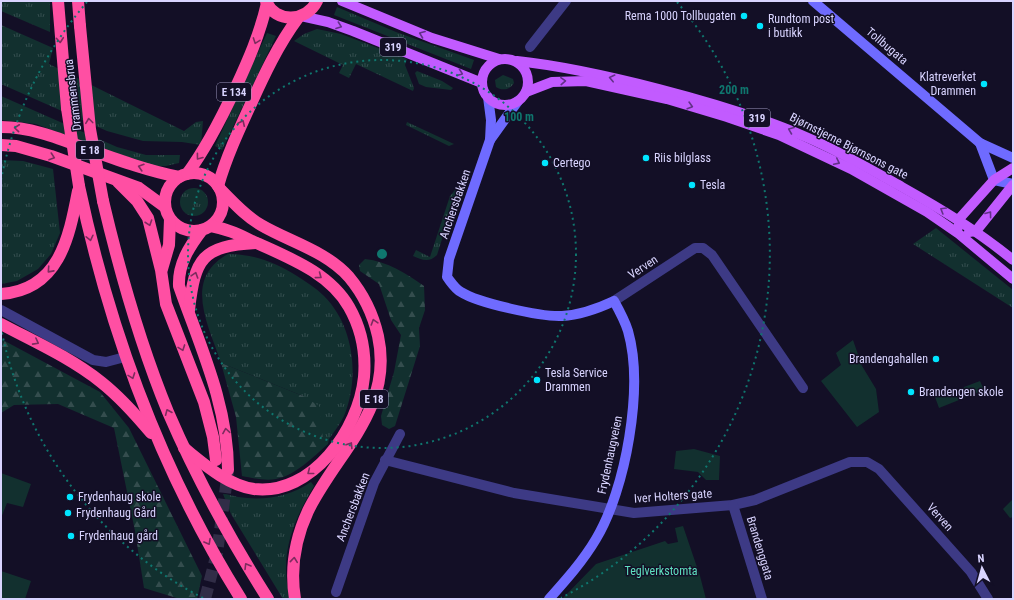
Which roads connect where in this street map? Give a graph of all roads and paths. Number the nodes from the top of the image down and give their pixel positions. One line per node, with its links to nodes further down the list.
1 (58, 1): 27 (highway, Drammensbrua / E 18, one-way to 27, bridge)
2 (78, 1): 48 (highway, Drammensbrua / E 18, one-way to 2, bridge)
3 (317, 1): 8 (highway)
4 (342, 1): 10 (main road, 319, one-way to 4)
5 (566, 1): 9 (street)
6 (813, 1): 18 (street, Tollbugata)
7 (266, 2): 8 (highway); 22 (highway, E 134, one-way to 22)
8 (300, 17): 12 (main road, 319, one-way to 12); 26 (highway, E 134, one-way to 8)
9 (530, 47)
10 (499, 59): 11 (main road, 319); 12 (main road)
11 (517, 61): 13 (main road); 30 (main road, Bjørnstjerne Bjørnsons gate / 319, one-way to 11)
12 (482, 83): 14 (main road)
13 (526, 92): 15 (main road, 319); 33 (main road, Bjørnstjerne Bjørnsons gate / 319, one-way to 33)
14 (488, 97): 15 (main road); 17 (street)
15 (518, 101): 17 (street)
16 (1, 127): 22 (highway, E 18, one-way to 16)
17 (490, 140): 37 (street, Anchersbakken)
18 (980, 143): 20 (street, Tollbugata); 23 (street, Tollbugata)
19 (1, 145): 24 (highway, E 18, one-way to 24)
20 (1009, 157): 21 (street, Tollbugata)
21 (1011, 169): 23 (main road); 25 (street, Tollbugata)
22 (183, 175): 26 (highway); 28 (highway, E 134)
23 (994, 180): 25 (street); 30 (main road)
24 (118, 182): 28 (highway, E 18); 36 (highway, E 18, one-way to 36)
25 (1013, 184): 32 (main road, one-way to 25)
26 (219, 187): 31 (highway, E 134); 58 (highway, E 18, one-way to 26)
27 (79, 201): 39 (highway, E 18, one-way to 39); 44 (highway, E 18, one-way to 44)
28 (165, 207): 29 (highway)
29 (170, 219): 31 (highway); 36 (highway)
30 (959, 219): 32 (main road, Bjørnstjerne Bjørnsons gate / 319); 33 (main road)
31 (207, 228): 34 (highway, E 18); 42 (highway, E 134)
32 (976, 231): 33 (main road); 35 (main road, Bjørnstjerne Bjørnsons gate / 319)
33 (959, 234): 38 (main road, 319)
34 (256, 243): 42 (highway, one-way to 34); 48 (highway, E 18, one-way to 48)
35 (1013, 260)
36 (162, 270): 49 (highway, one-way to 49)
37 (447, 277): 40 (street, Verven)
38 (1013, 279)
39 (1, 294)
40 (614, 301): 45 (street, Verven); 54 (street, Frydenhaugveien)
41 (1, 310): 44 (street)
42 (189, 313): 52 (highway, E 134, one-way to 42)
43 (1, 324): 47 (highway, E 18, one-way to 47)
44 (126, 357): 47 (highway, E 18, one-way to 47)
45 (803, 388)
46 (400, 434): 50 (street, Anchersbakken)
47 (159, 443): 56 (highway, E 18, one-way to 56)
48 (184, 448): 57 (highway, E 18, one-way to 48)
49 (216, 460)
50 (385, 460): 54 (street, Iver Holters gate); 55 (street, Anchersbakken)
51 (864, 461): 53 (street, Iver Holters gate); 61 (street, Verven)
52 (228, 470)
53 (733, 505): 54 (street, Iver Holters gate); 60 (street, Brandenggata)
54 (611, 508): 59 (street, Frydenhaugveien)
55 (336, 592)
56 (241, 599)
57 (268, 599)
58 (295, 599)
59 (549, 599)
60 (762, 599)
61 (988, 599)

